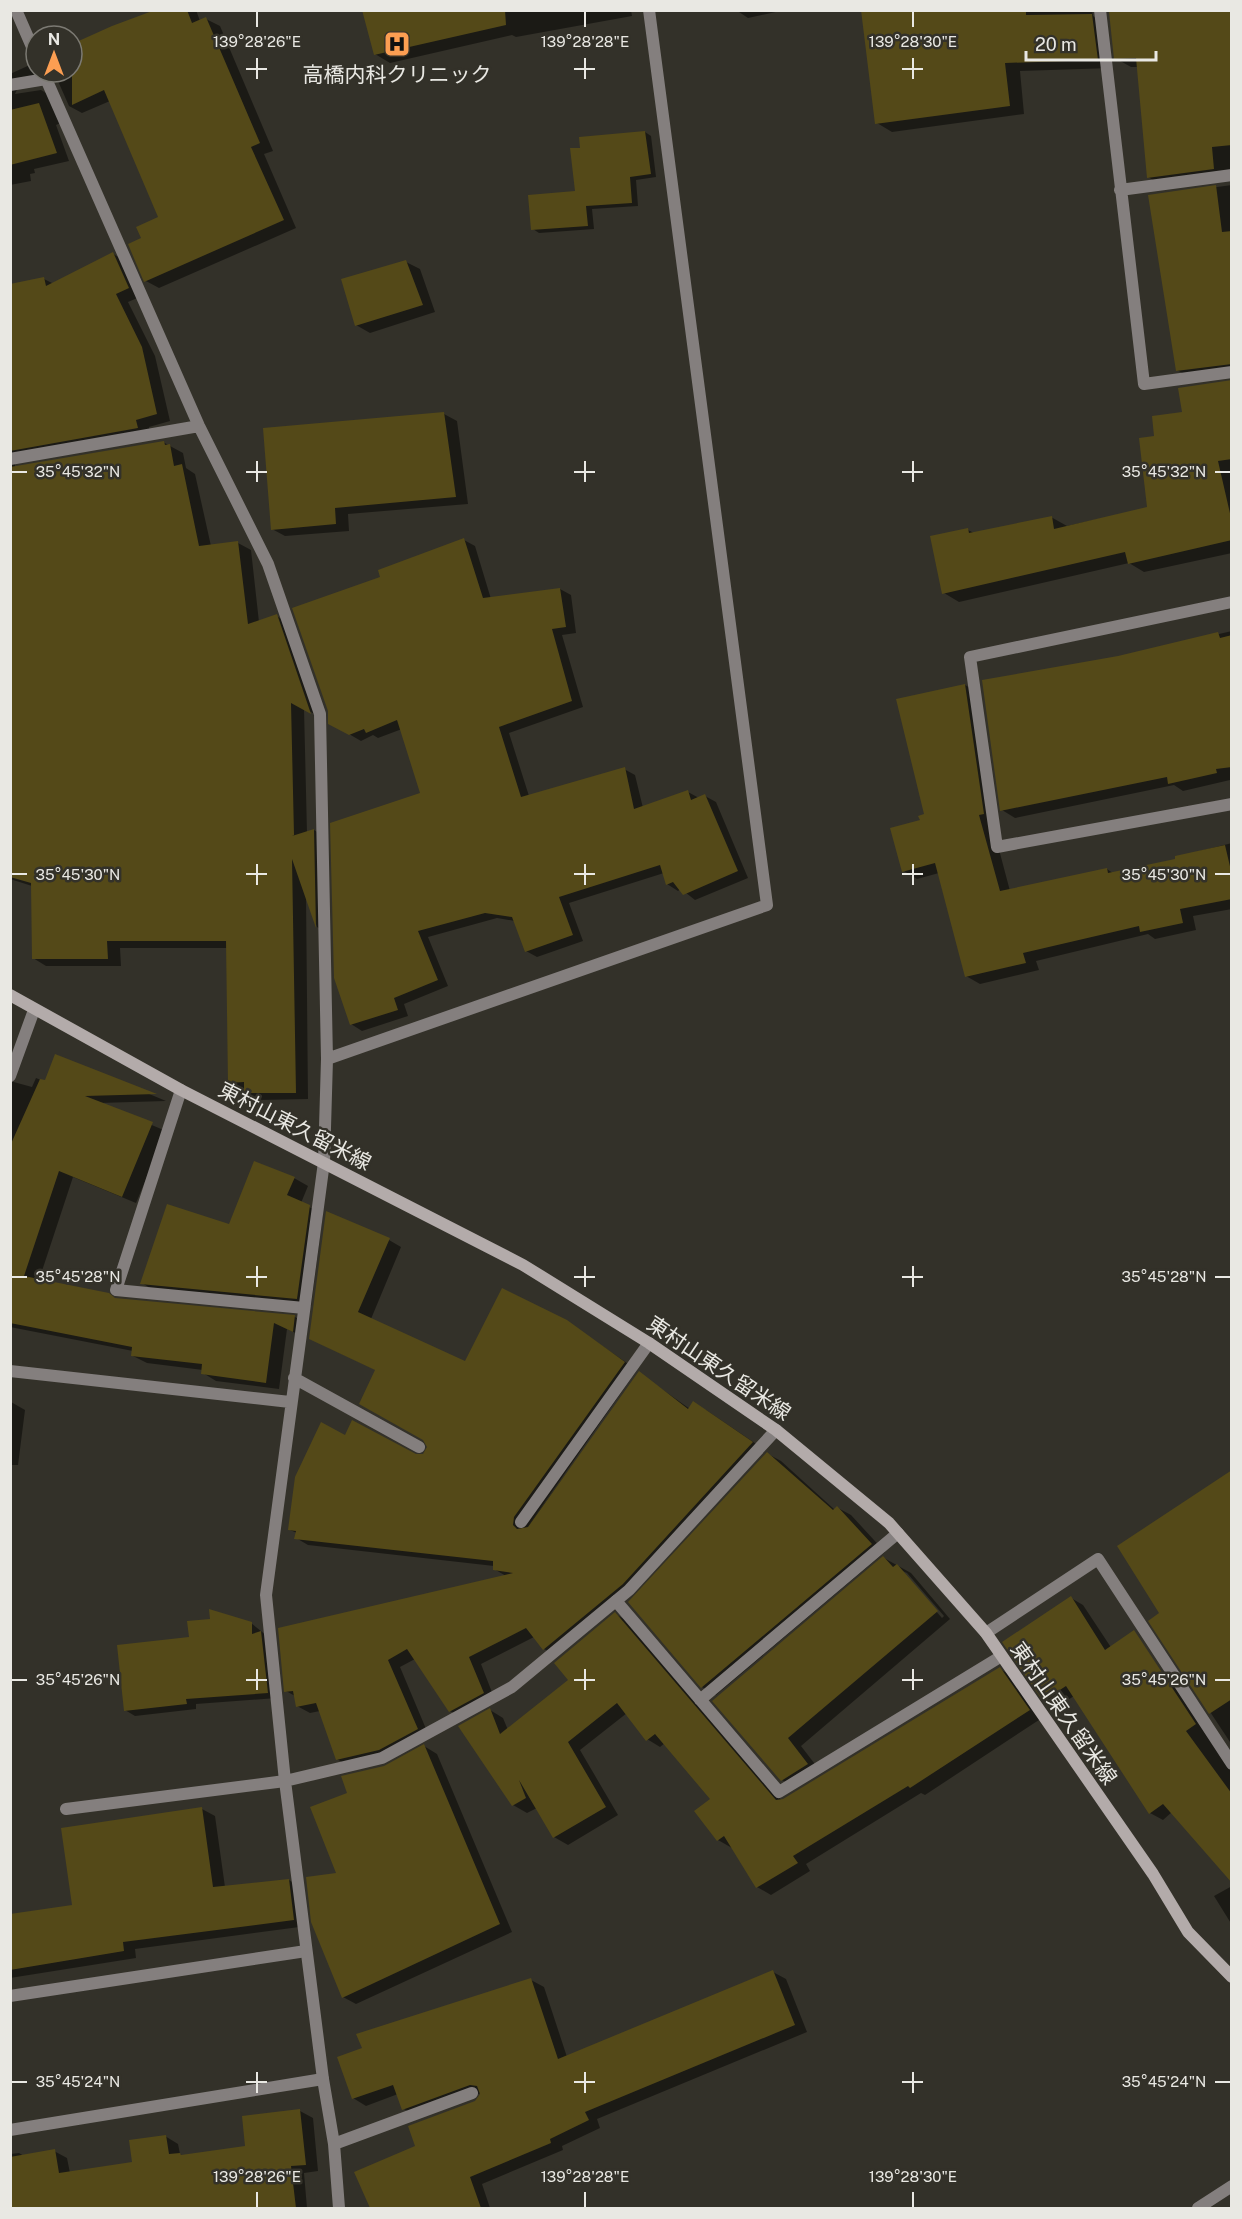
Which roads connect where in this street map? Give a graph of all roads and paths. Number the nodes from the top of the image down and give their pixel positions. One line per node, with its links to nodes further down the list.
1 (16, 10): 4 (street)
2 (649, 10): 15 (street)
3 (1100, 10): 7 (street)
4 (24, 28)
5 (48, 84): 9 (street)
6 (1232, 175): 7 (street)
7 (1120, 190): 8 (street)
8 (1232, 372)
9 (199, 426): 10 (street); 15 (street)
10 (10, 459)
11 (1232, 602): 12 (street)
12 (1232, 804)
13 (10, 995): 14 (main road, 東村山東久留米線)
14 (34, 1010): 16 (street); 17 (main road, 東村山東久留米線)
15 (327, 1059): 18 (street)
16 (10, 1076)
17 (181, 1090): 18 (main road, 東村山東久留米線); 19 (street)
18 (324, 1161): 19 (street); 20 (main road, 東村山東久留米線)
19 (304, 1308): 22 (street)
20 (650, 1343): 24 (main road, 東村山東久留米線); 26 (street)
21 (10, 1371): 23 (street)
22 (294, 1378): 23 (street); 25 (street)
23 (290, 1402): 33 (street)
24 (776, 1430): 27 (main road, 東村山東久留米線); 28 (street)
25 (419, 1447)
26 (521, 1522)
27 (898, 1533): 29 (main road, 東村山東久留米線); 31 (street)
28 (616, 1601): 31 (street); 33 (street)
29 (986, 1633): 30 (main road, 東村山東久留米線); 32 (street)
30 (1000, 1657): 31 (street); 36 (main road, 東村山東久留米線)
31 (700, 1700)
32 (1232, 1764)
33 (285, 1781): 34 (street); 35 (street)
34 (66, 1809)
35 (306, 1951): 37 (street); 38 (street)
36 (1230, 1972)
37 (10, 1996)
38 (323, 2079): 40 (street); 41 (street)
39 (472, 2093): 41 (street)
40 (10, 2130)
41 (334, 2144): 43 (street)
42 (1232, 2186): 44 (street)
43 (339, 2208)
44 (1198, 2208)

